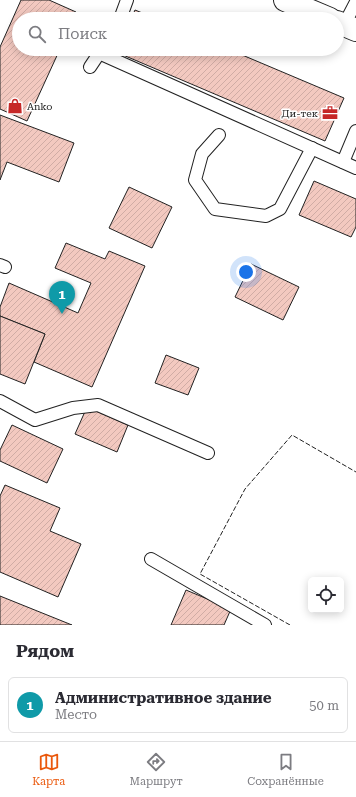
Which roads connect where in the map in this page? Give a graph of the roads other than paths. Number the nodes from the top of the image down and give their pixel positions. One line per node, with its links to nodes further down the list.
1 (127, 0): 4 (lane)
2 (285, 0): 5 (main road)
3 (356, 2): 6 (lane)
4 (123, 12)
5 (314, 12)
6 (344, 21)
7 (97, 56): 9 (lane)
8 (111, 56): 12 (lane)
9 (90, 66)
10 (356, 131): 13 (lane)
11 (219, 135): 12 (lane)
12 (312, 148): 13 (lane)
13 (343, 162): 14 (lane)
14 (356, 168)
15 (0, 401): 16 (lane)
16 (208, 453)
17 (151, 559): 18 (lane)
18 (265, 625)

